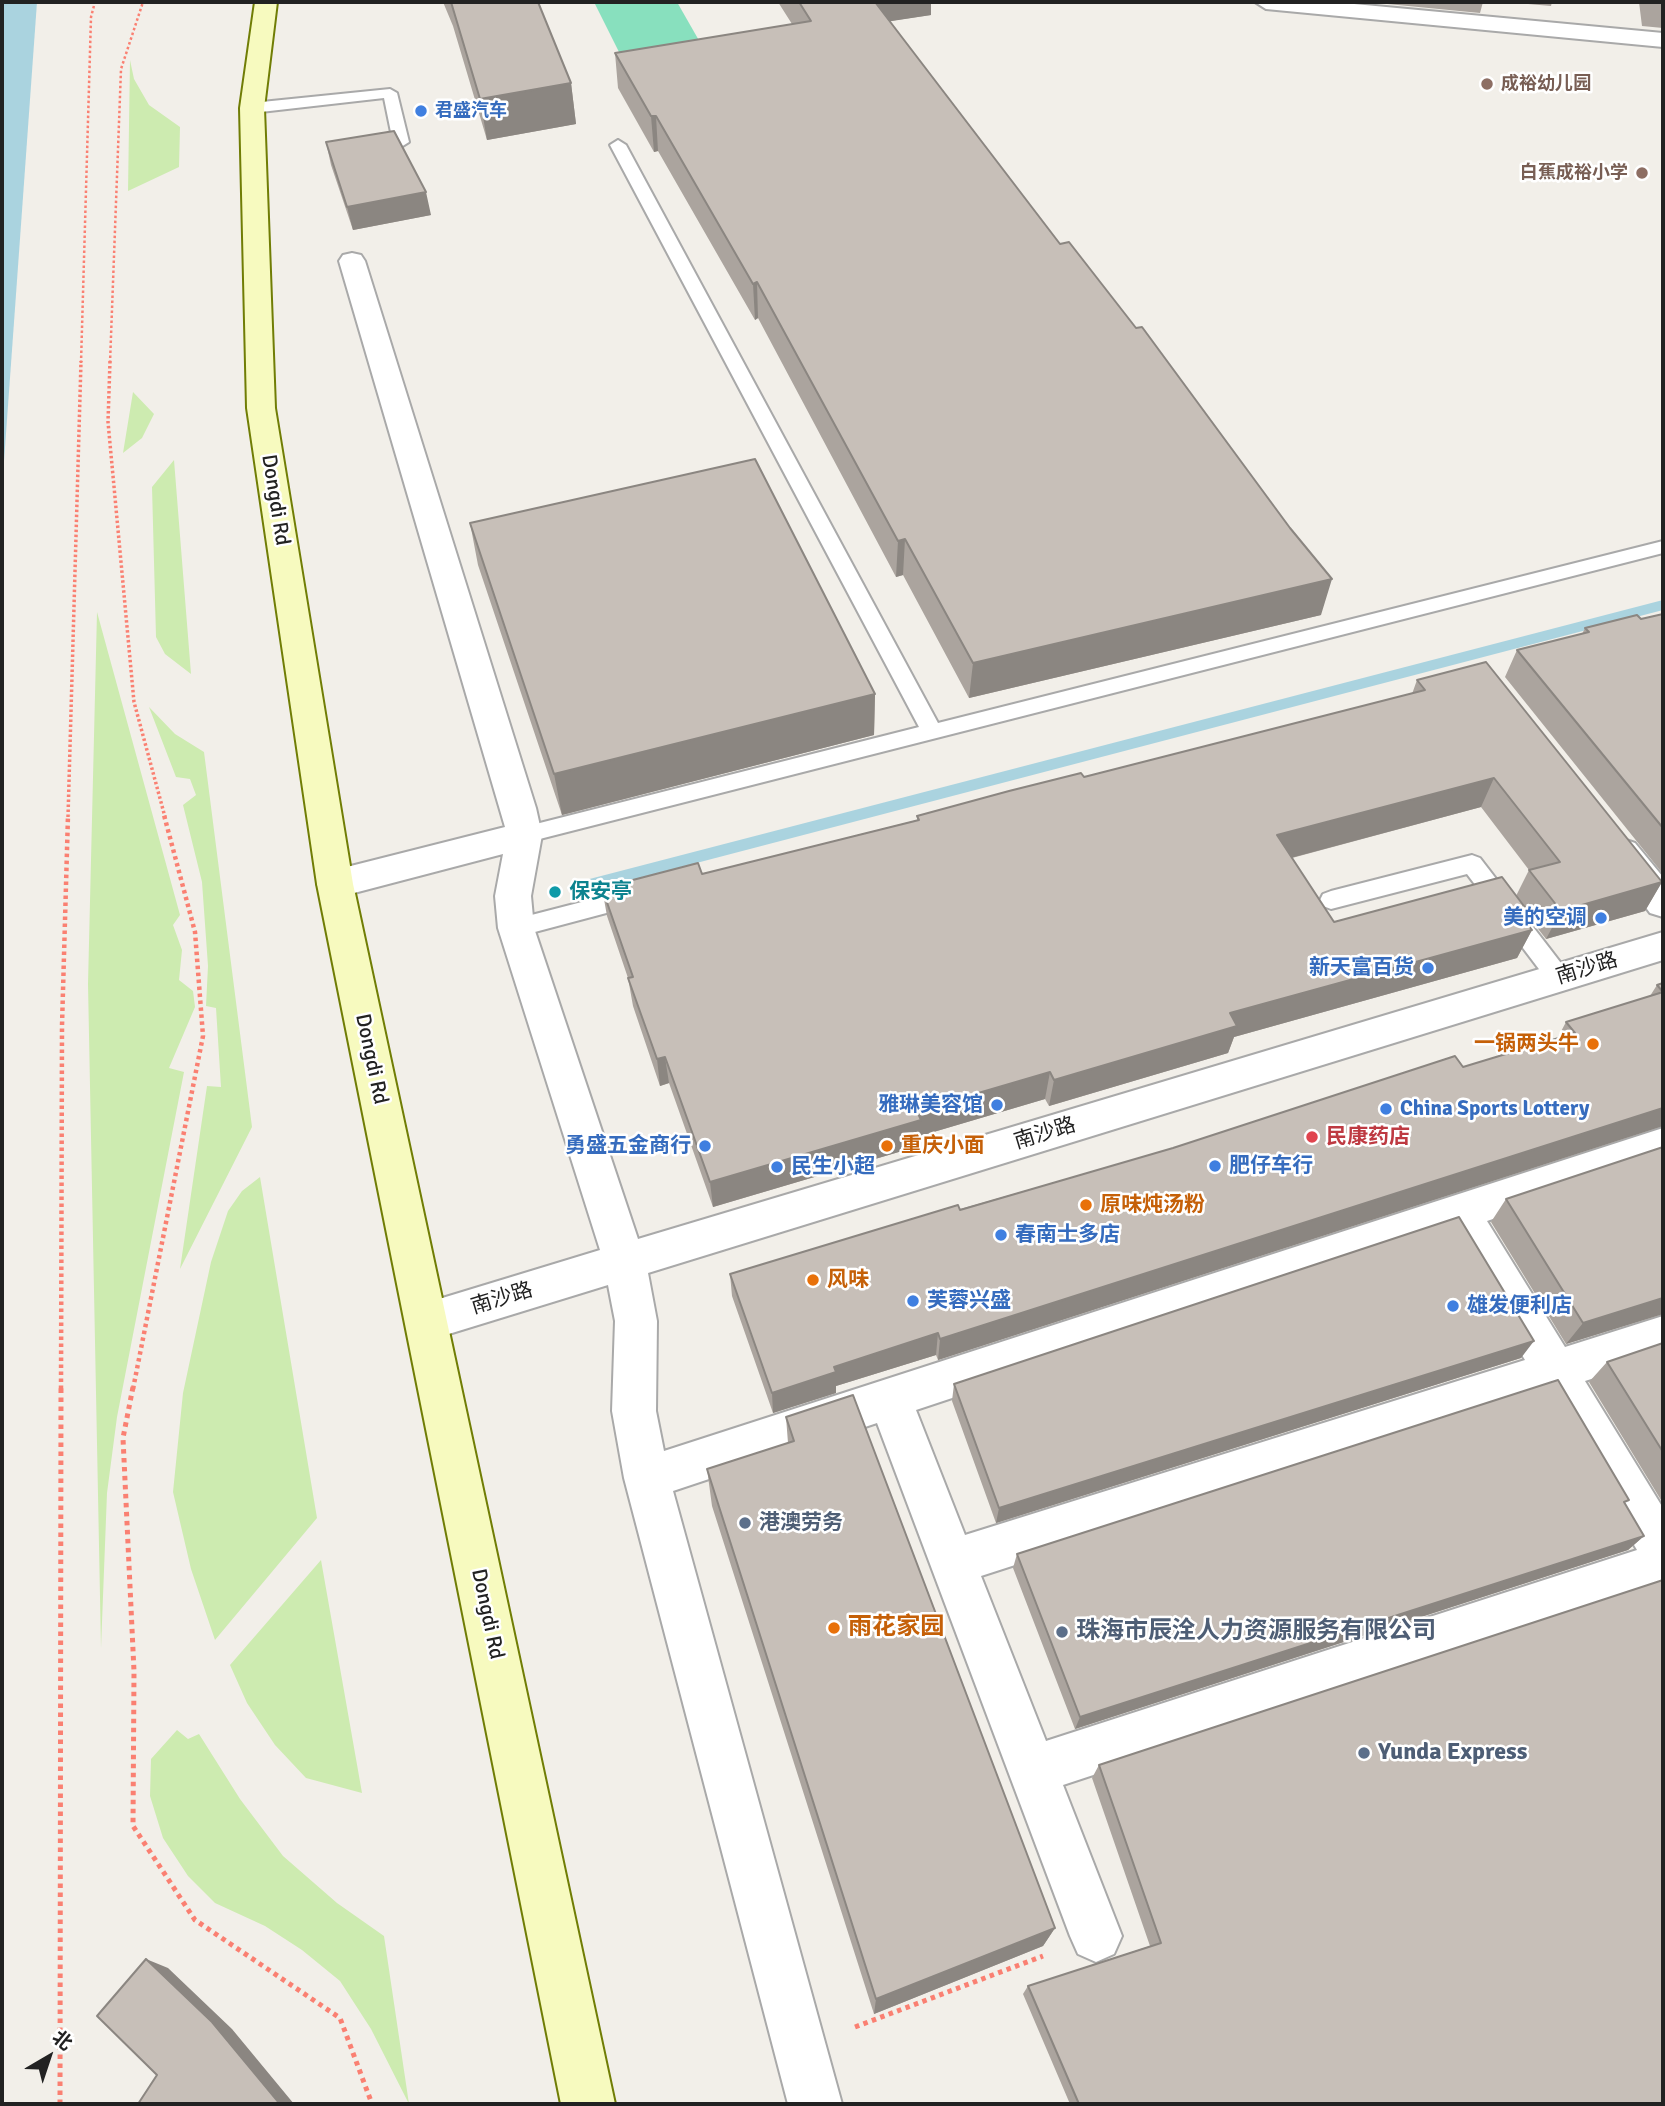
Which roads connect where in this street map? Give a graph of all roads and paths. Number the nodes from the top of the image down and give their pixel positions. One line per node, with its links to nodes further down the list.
1 (95, 2): 35 (path)
2 (143, 2): 36 (path)
3 (266, 2): 6 (main road, Dongdi Rd)
4 (1266, 2): 5 (street)
5 (1663, 40)
6 (252, 108): 7 (lane); 14 (main road, Dongdi Rd)
7 (401, 142)
8 (618, 145): 11 (lane)
9 (352, 261): 13 (street)
10 (1663, 547): 11 (lane)
11 (932, 731): 13 (lane)
12 (1604, 828): 17 (street)
13 (523, 835): 14 (street); 18 (street)
14 (335, 884): 24 (main road, Dongdi Rd)
15 (650, 893): 18 (lane)
16 (1331, 900): 20 (lane)
17 (1663, 903)
18 (516, 928): 23 (street)
19 (1663, 946): 20 (street, 南沙路)
20 (1559, 978): 23 (street, 南沙路)
21 (1663, 1145): 22 (street)
22 (1459, 1212): 26 (street); 27 (street)
23 (625, 1262): 24 (street, 南沙路); 28 (street)
24 (426, 1322): 37 (main road, Dongdi Rd)
25 (1663, 1336): 26 (street)
26 (1555, 1371): 29 (street); 30 (street)
27 (890, 1399): 28 (street); 30 (street)
28 (647, 1478): 34 (street)
29 (1663, 1550)
30 (954, 1562): 32 (street)
31 (1663, 1564): 32 (street)
32 (1034, 1770): 33 (street)
33 (1097, 1936): 34 (path)
34 (800, 2048): 38 (street)
35 (60, 2104)
36 (372, 2104)
37 (589, 2104)
38 (815, 2104)

